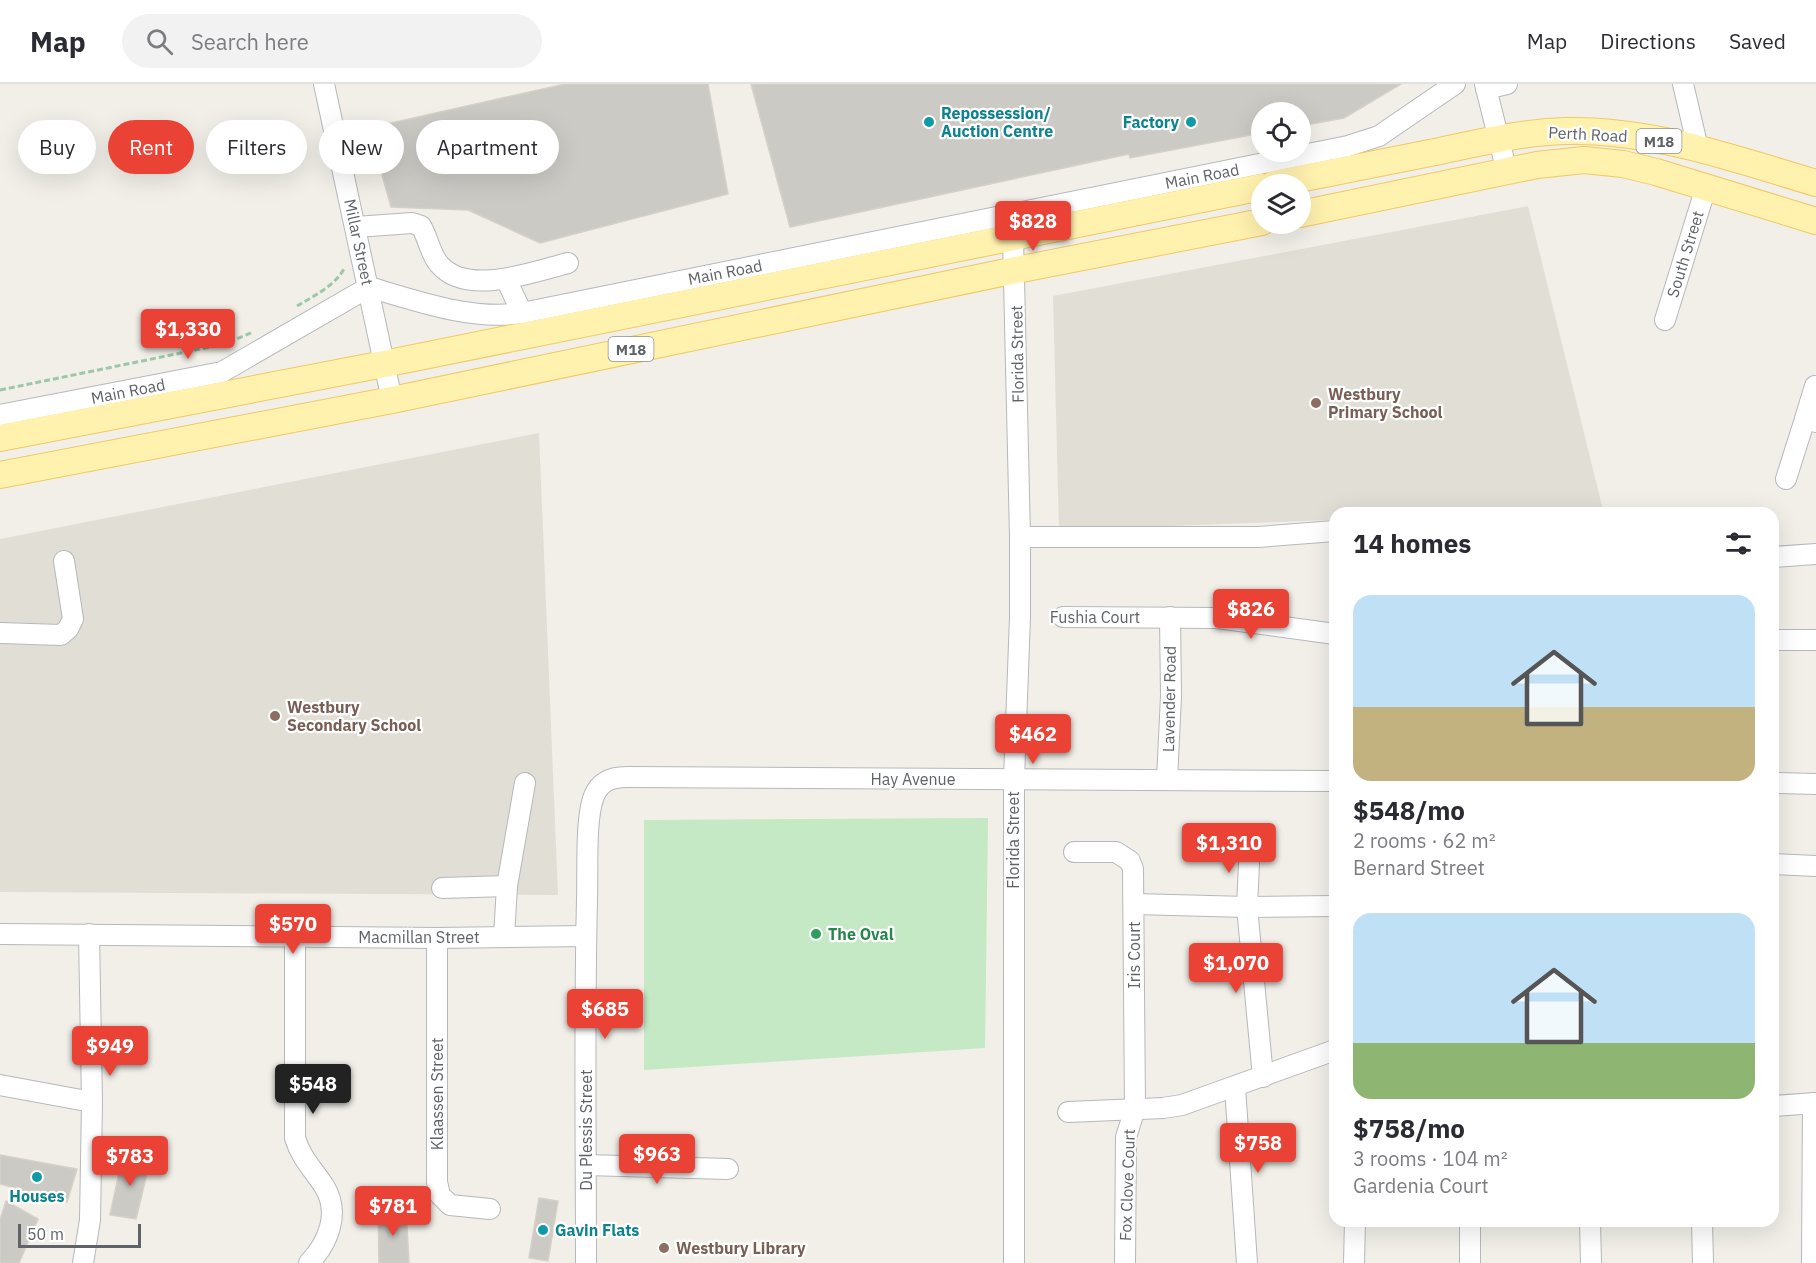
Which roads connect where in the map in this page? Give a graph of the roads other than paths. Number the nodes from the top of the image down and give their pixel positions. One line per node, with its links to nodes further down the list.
1 (324, 84): 16 (street, Millar Street)
2 (1455, 84): 22 (street, Main Road)
3 (1507, 84): 5 (street)
4 (1683, 84): 7 (street)
5 (1486, 87): 6 (street)
6 (1498, 139): 7 (main road, Perth Road / M18); 8 (street); 9 (main road, M18)
7 (1698, 148): 10 (main road, Perth Road / M18)
8 (1507, 172): 11 (main road, Perth Road / M18); 13 (main road, M18)
9 (1311, 177)
10 (1816, 183)
11 (1706, 187): 14 (main road, Perth Road / M18); 23 (street, South Street)
12 (1251, 189): 17 (main road, Main Road / M18)
13 (1311, 212)
14 (1816, 221)
15 (1251, 224): 19 (main road, M18)
16 (356, 227): 20 (street); 21 (street, Millar Street)
17 (1013, 237): 19 (street, Florida Street); 24 (main road, Main Road / M18)
18 (568, 263): 20 (street)
19 (1016, 270): 26 (main road, M18); 33 (street, Florida Street)
20 (506, 279): 22 (street)
21 (369, 287): 22 (street, Main Road); 24 (street, Millar Street); 27 (street, Main Road)
22 (522, 313)
23 (1665, 321)
24 (384, 364): 26 (street, Millar Street); 29 (main road, Main Road / M18)
25 (1815, 386): 28 (street)
26 (392, 400): 30 (main road, M18)
27 (0, 415)
28 (1810, 421): 31 (street)
29 (0, 438)
30 (0, 475)
31 (1786, 479)
32 (1329, 531): 33 (street)
33 (1020, 537): 43 (street, Florida Street)
34 (1816, 554): 35 (street)
35 (1779, 557)
36 (64, 561): 39 (street)
37 (1063, 617): 38 (street, Fushia Court)
38 (1170, 617): 40 (street, Fushia Court); 44 (street, Lavender Road)
39 (0, 633)
40 (1329, 633)
41 (1779, 640): 42 (street)
42 (1816, 640)
43 (1014, 779): 44 (street, Hay Avenue); 49 (street, Hay Avenue); 84 (street, Florida Street)
44 (1167, 780): 45 (street, Hay Avenue)
45 (1329, 781)
46 (525, 783): 54 (street)
47 (1779, 783): 48 (street)
48 (1816, 784)
49 (590, 817): 62 (street, Du Plessis Street)
50 (1250, 842): 58 (street)
51 (1074, 852): 56 (street, Iris Court)
52 (1779, 864): 53 (street)
53 (1816, 866)
54 (507, 886): 55 (street); 63 (street)
55 (442, 888)
56 (1134, 904): 58 (street); 72 (street, Iris Court)
57 (1329, 906): 58 (street)
58 (1247, 907): 66 (street)
59 (0, 934): 60 (street, Macmillan Street)
60 (89, 934): 61 (street, Macmillan Street); 69 (street)
61 (295, 936): 64 (street, Macmillan Street); 82 (street)
62 (586, 936): 63 (street, Macmillan Street); 74 (street, Du Plessis Street)
63 (504, 937): 64 (street, Macmillan Street)
64 (437, 938): 76 (street, Klaassen Street)
65 (1329, 1052): 66 (street)
66 (1263, 1077): 68 (street)
67 (0, 1084): 69 (street)
68 (1234, 1087): 72 (street); 86 (street)
69 (92, 1102): 81 (street)
70 (1815, 1102): 71 (street); 91 (street)
71 (1779, 1105)
72 (1135, 1109): 73 (street); 85 (street, Fox Clove Court)
73 (1068, 1112)
74 (586, 1165): 75 (street); 83 (street, Du Plessis Street)
75 (728, 1168)
76 (490, 1209)
77 (1355, 1227): 87 (street)
78 (1470, 1227): 88 (street)
79 (1590, 1227): 89 (street)
80 (1702, 1227): 90 (street)
81 (82, 1263)
82 (309, 1263)
83 (586, 1263)
84 (1014, 1263)
85 (1125, 1263)
86 (1247, 1263)
87 (1354, 1263)
88 (1470, 1263)
89 (1591, 1263)
90 (1703, 1263)
91 (1812, 1263)

